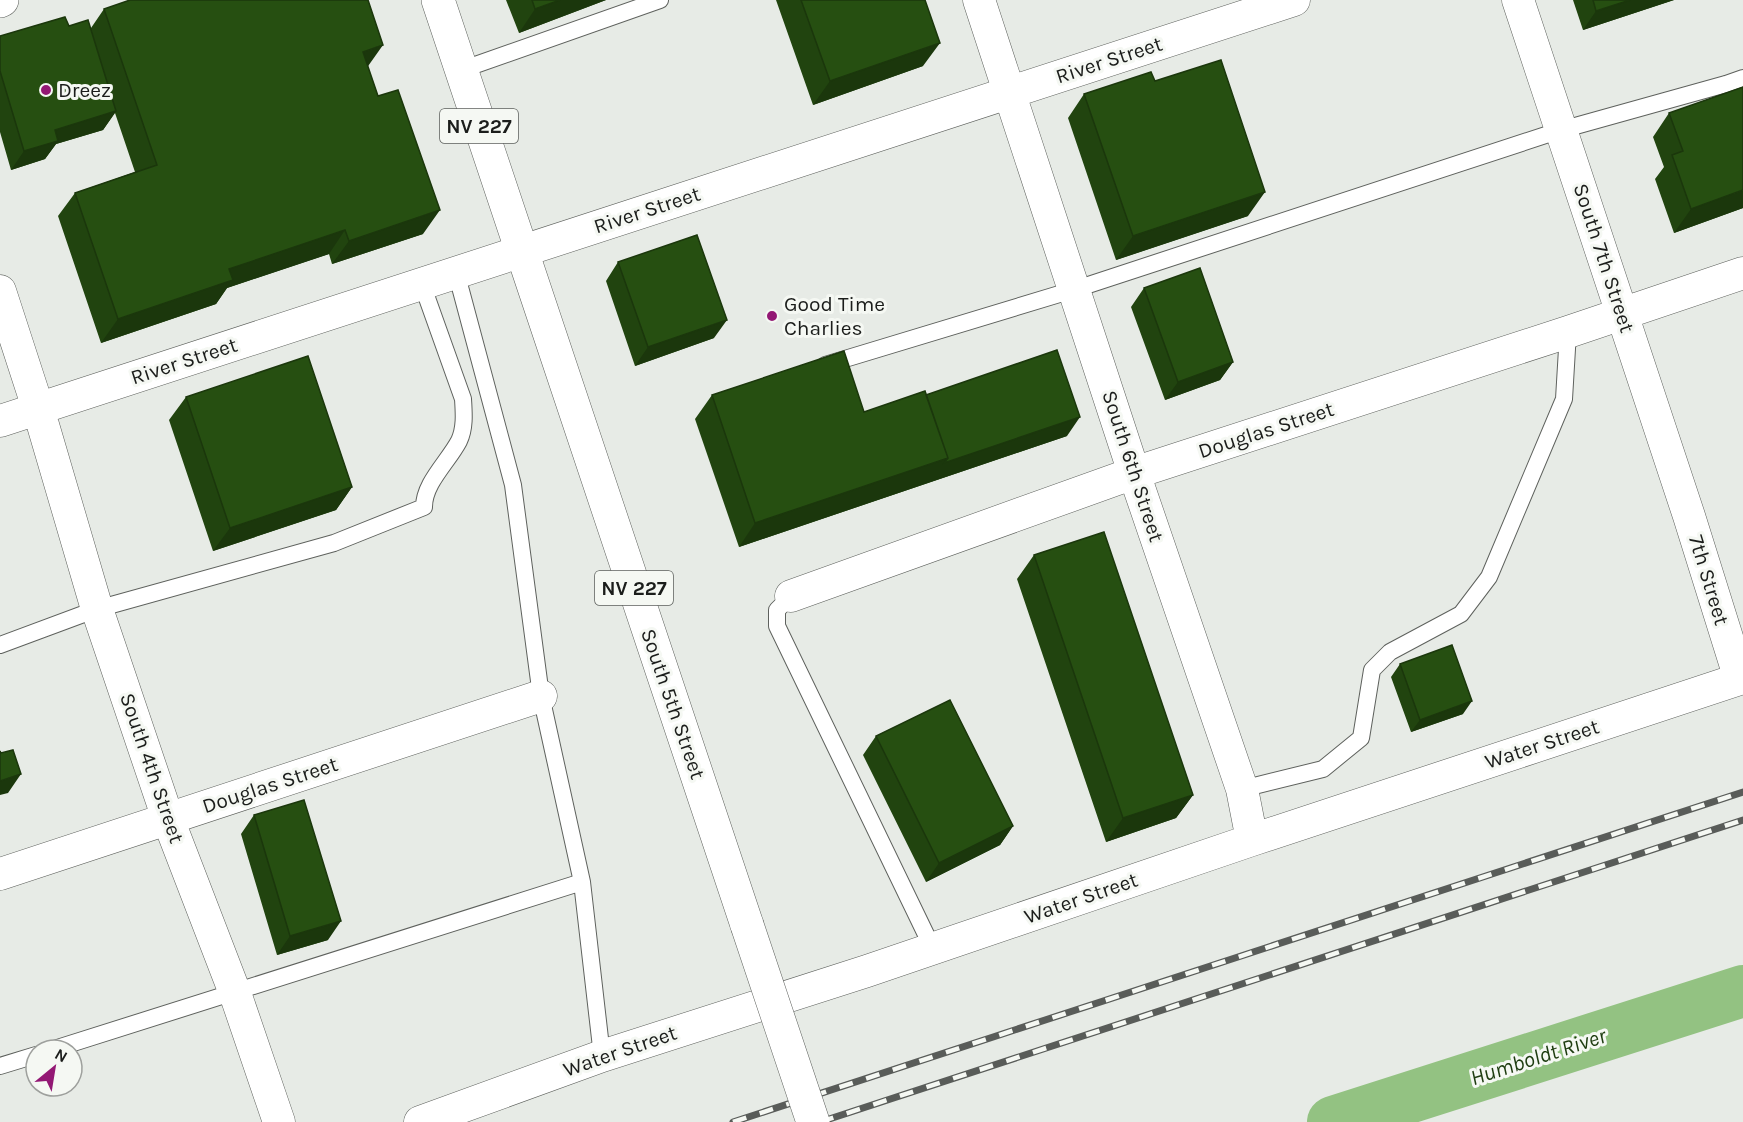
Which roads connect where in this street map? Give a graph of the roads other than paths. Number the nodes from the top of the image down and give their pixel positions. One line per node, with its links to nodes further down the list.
1 (438, 0): 6 (main road, NV 227)
2 (660, 0): 6 (lane)
3 (979, 0): 8 (street, South 6th Street)
4 (1294, 0): 8 (street, River Street)
5 (1518, 0): 9 (street, South 7th Street)
6 (461, 70): 10 (main road, NV 227)
7 (1743, 78): 9 (lane)
8 (1009, 92): 10 (street, River Street); 14 (street, South 6th Street)
9 (1561, 129): 14 (lane); 16 (street, South 7th Street)
10 (520, 251): 11 (street, River Street); 41 (main road, South 5th Street / NV 227, bridge)
11 (456, 272): 13 (street, River Street); 27 (lane)
12 (1743, 273): 16 (street, Douglas Street)
13 (422, 284): 19 (street, River Street); 24 (lane)
14 (1076, 289): 18 (lane); 21 (street, South 6th Street)
15 (0, 291): 19 (street, South 4th Street)
16 (1621, 313): 17 (street, Douglas Street); 22 (street, South 7th Street)
17 (1568, 332): 21 (street, Douglas Street); 28 (lane)
18 (808, 370)
19 (38, 408): 20 (street, River Street); 24 (street, South 4th Street)
20 (0, 421)
21 (1134, 473): 23 (street, Douglas Street); 28 (street, South 6th Street)
22 (1689, 516): 26 (street, 7th Street)
23 (792, 596): 33 (lane)
24 (97, 609): 25 (lane); 29 (street, South 4th Street)
25 (0, 645)
26 (1741, 678): 30 (street, Water Street)
27 (541, 696): 29 (street, Douglas Street); 32 (lane)
28 (1242, 789): 30 (street, South 6th Street)
29 (168, 819): 31 (street, Douglas Street); 34 (street, South 4th Street)
30 (1252, 840): 33 (street, Water Street)
31 (0, 874)
32 (582, 882): 34 (lane); 36 (lane)
33 (933, 949): 36 (street, Water Street)
34 (235, 993): 35 (lane); 39 (street, South 4th Street)
35 (84, 1040)
36 (602, 1056): 40 (street, Water Street)
37 (24, 1059): 38 (lane)
38 (0, 1066)
39 (279, 1122)
40 (420, 1122)
41 (813, 1122)

